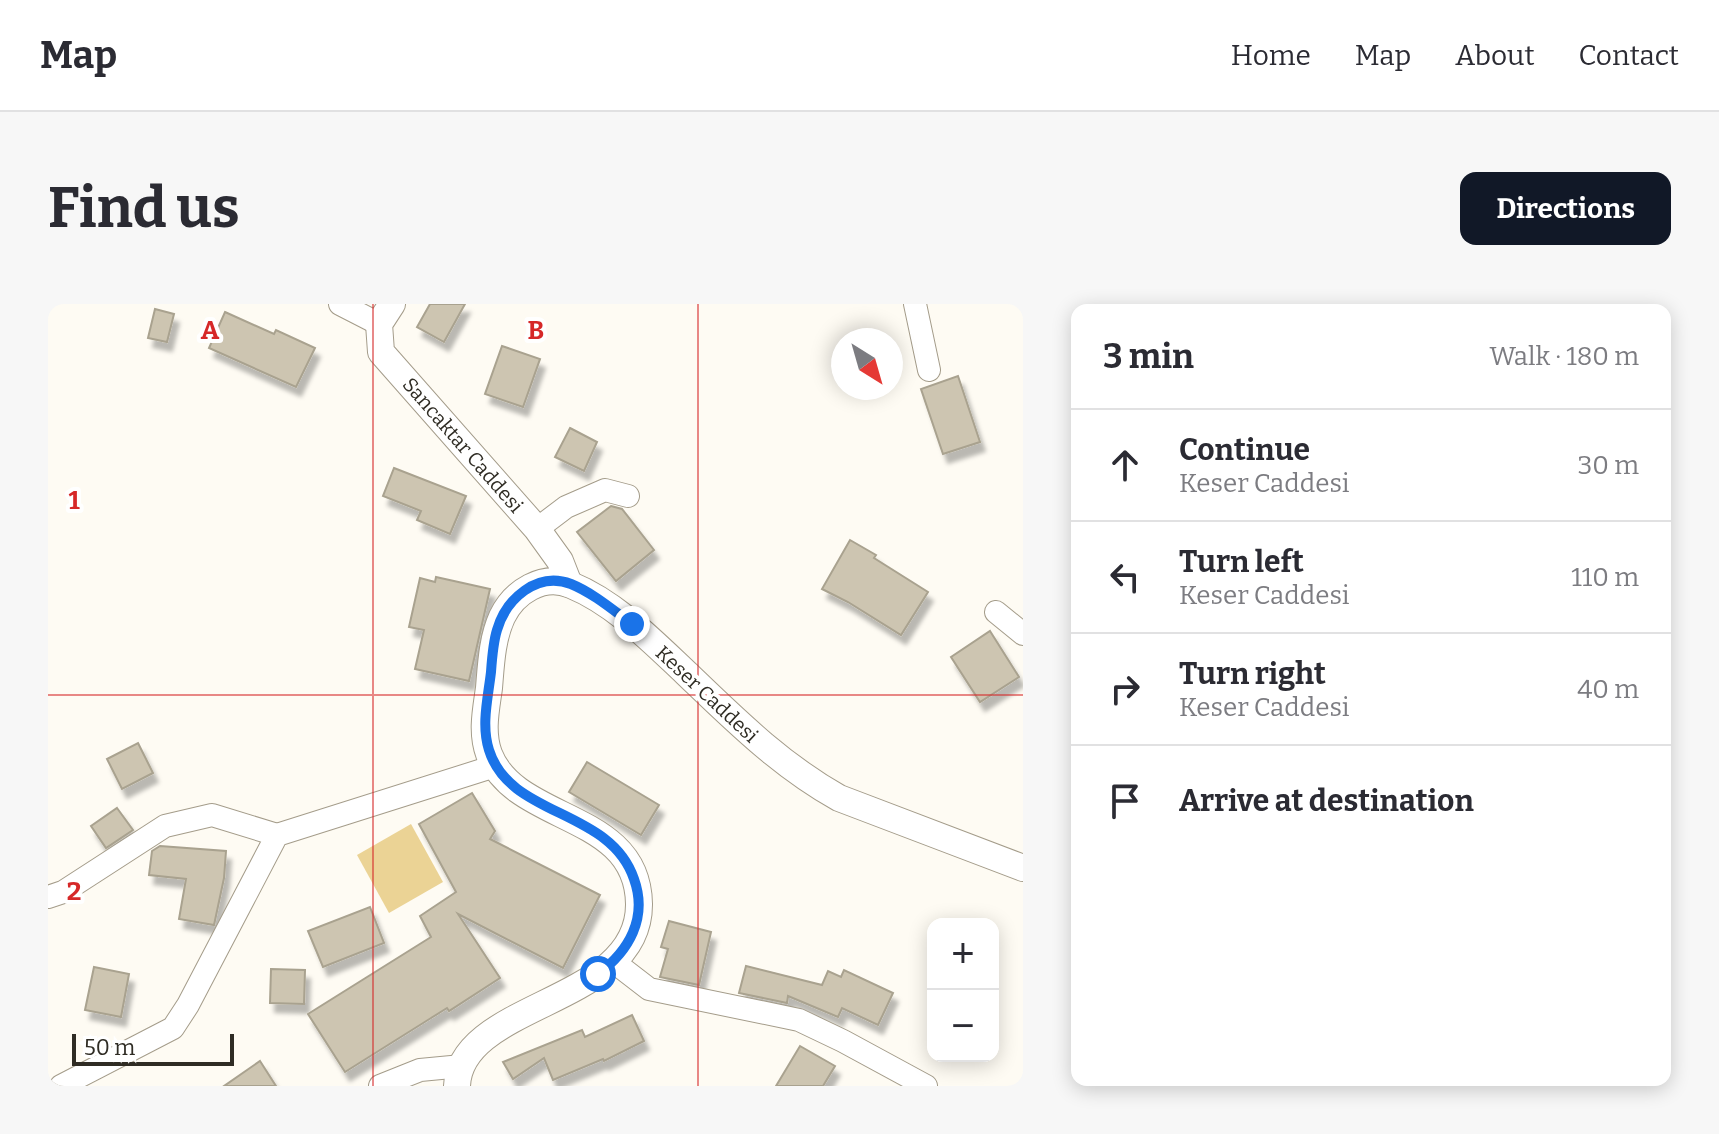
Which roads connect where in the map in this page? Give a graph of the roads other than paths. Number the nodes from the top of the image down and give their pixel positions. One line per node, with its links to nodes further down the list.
1 (340, 304): 3 (street)
2 (915, 304): 4 (street)
3 (385, 314): 6 (street, Sancaktar Caddesi)
4 (929, 370)
5 (628, 496): 6 (street)
6 (537, 529): 7 (street, Sancaktar Caddesi)
7 (569, 584): 10 (street); 12 (street, Keser Caddesi)
8 (996, 612): 9 (street)
9 (1023, 634)
10 (495, 766): 11 (street); 14 (street)
11 (277, 835): 13 (street); 16 (street)
12 (1023, 868)
13 (48, 897)
14 (614, 962): 15 (street); 18 (street)
15 (460, 1076): 17 (street)
16 (61, 1086)
17 (380, 1086)
18 (926, 1086)

